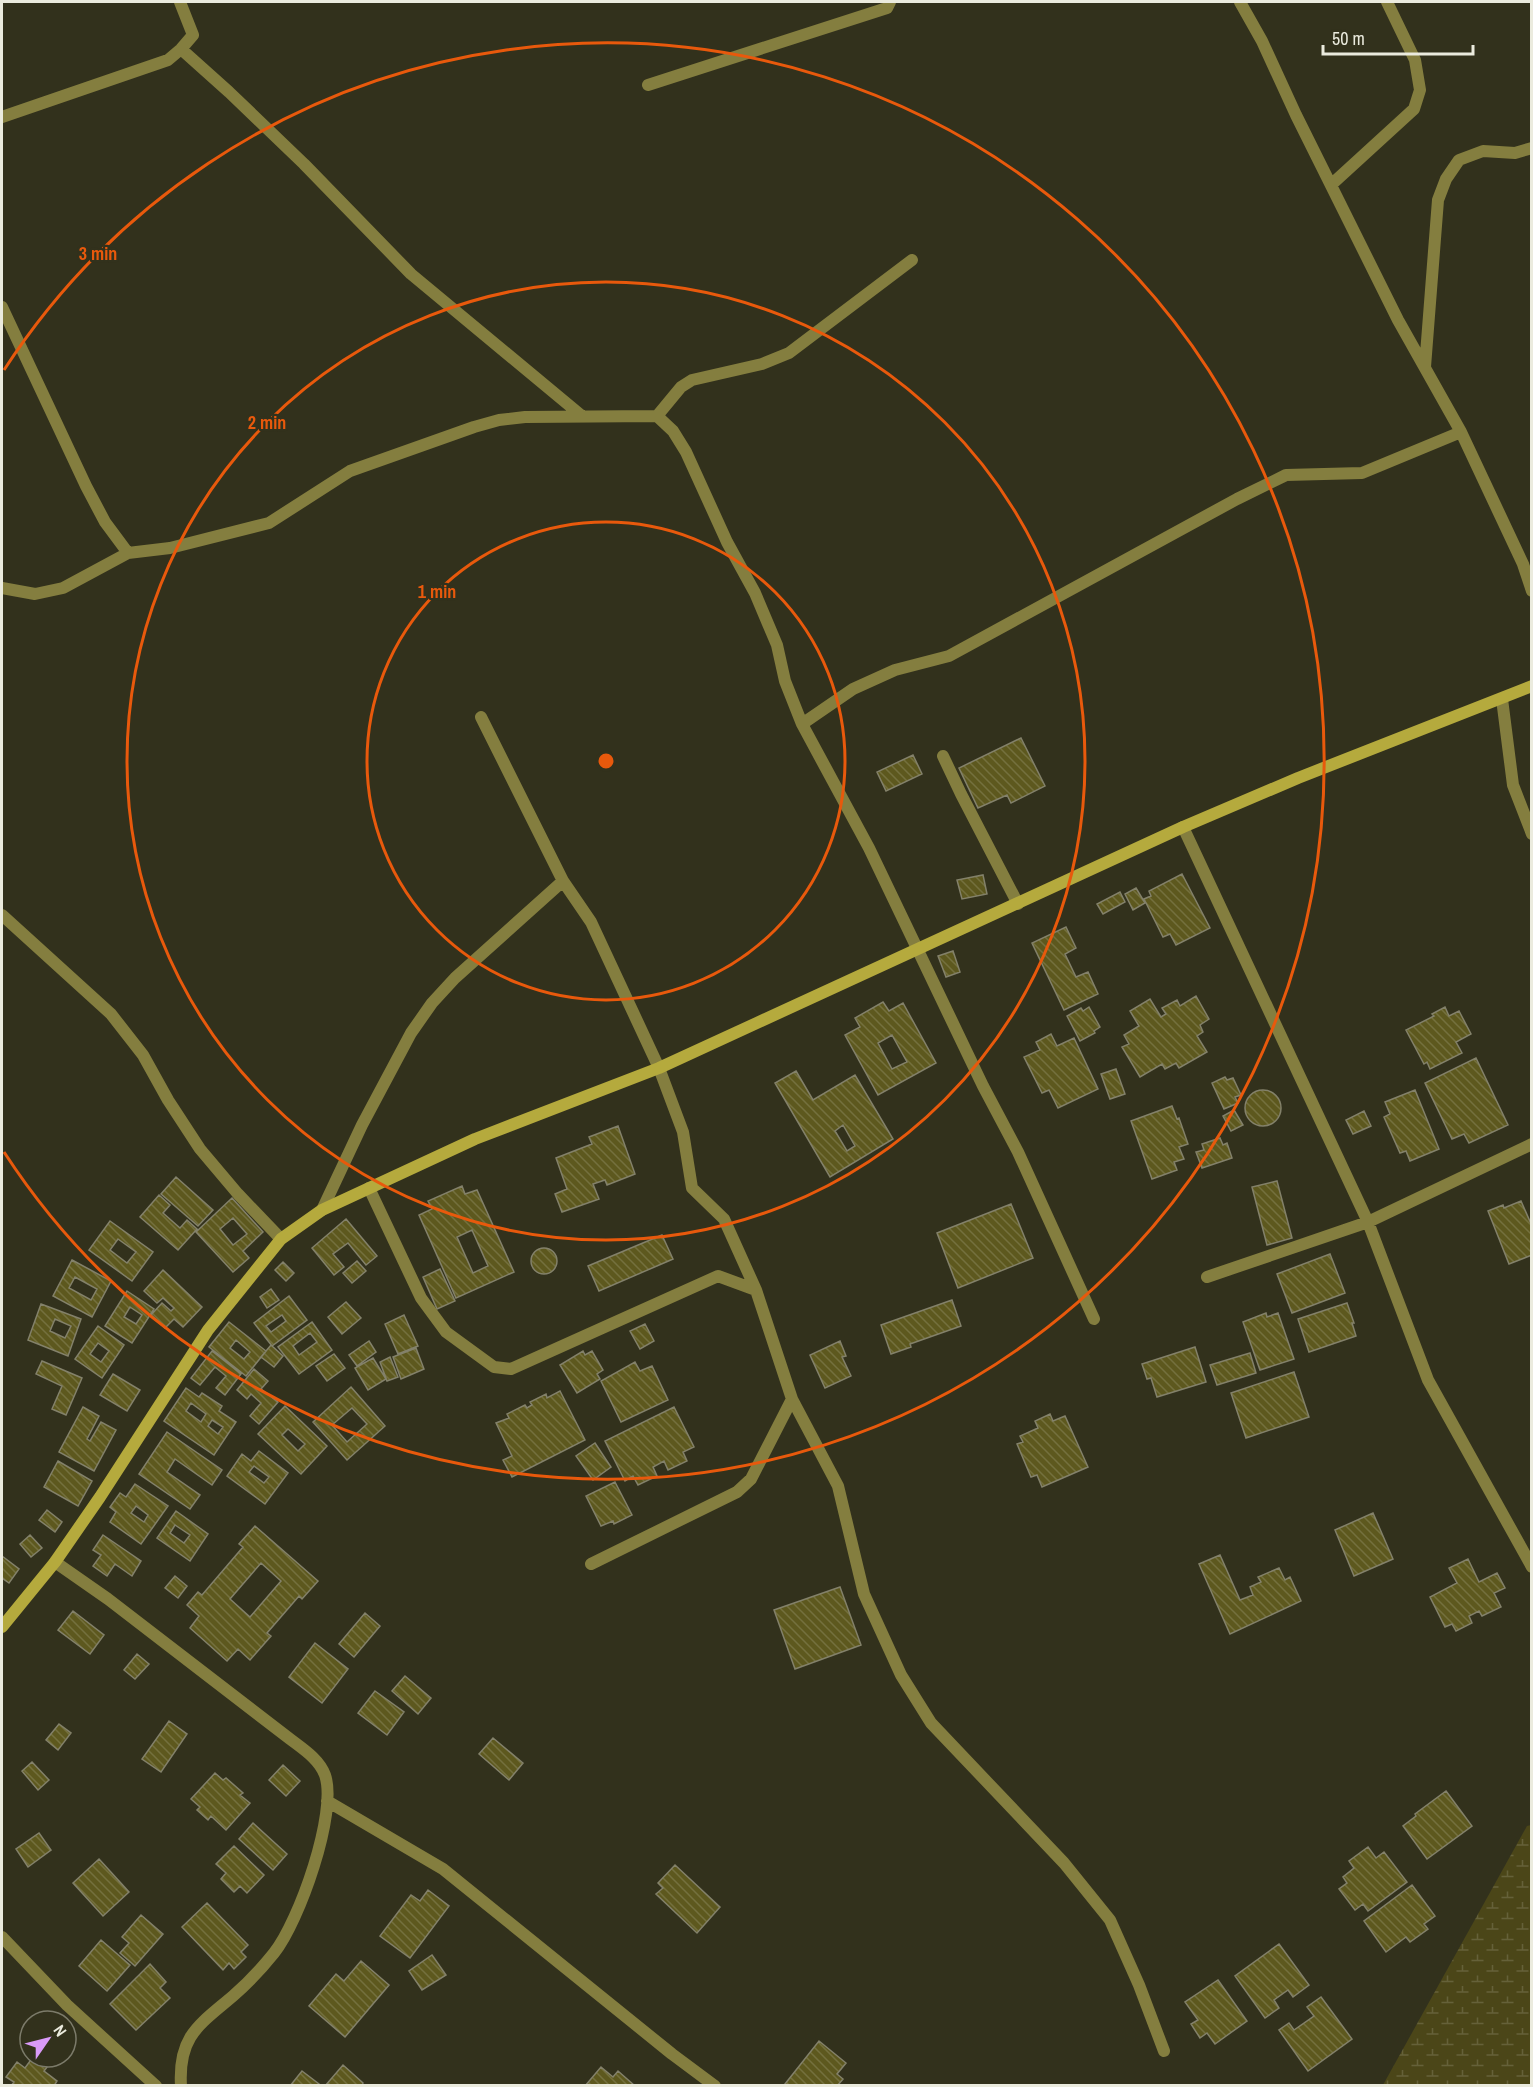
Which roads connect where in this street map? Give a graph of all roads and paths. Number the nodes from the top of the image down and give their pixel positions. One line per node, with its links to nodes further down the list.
1 (180, 2): 5 (street)
2 (890, 2): 6 (street)
3 (1240, 2): 9 (street)
4 (1387, 2): 9 (street)
5 (181, 49): 7 (street); 13 (street)
6 (648, 86)
7 (2, 117)
8 (1532, 148): 12 (street)
9 (1332, 184): 12 (street)
10 (912, 260): 14 (street)
11 (2, 307): 16 (street)
12 (1425, 368): 15 (street)
13 (582, 416): 14 (street); 16 (street)
14 (657, 416): 22 (street)
15 (1461, 432): 18 (street); 22 (street)
16 (128, 553): 17 (street)
17 (2, 588)
18 (1532, 591)
19 (1532, 686): 20 (street)
20 (1502, 699): 24 (street); 25 (street)
21 (481, 717): 26 (street)
22 (802, 724): 29 (street)
23 (943, 756): 27 (street)
24 (1184, 827): 27 (street); 34 (street)
25 (1532, 834)
26 (563, 882): 30 (street); 33 (street)
27 (1018, 904): 29 (street)
28 (2, 915): 35 (street)
29 (919, 949): 30 (street); 38 (street)
30 (659, 1068): 32 (street); 37 (street)
31 (1532, 1144): 34 (street)
32 (369, 1188): 33 (street); 37 (street)
33 (322, 1210): 35 (street)
34 (1368, 1222): 36 (street); 42 (street)
35 (281, 1239): 40 (street)
36 (1207, 1277)
37 (756, 1290): 39 (street)
38 (1094, 1319)
39 (792, 1399): 41 (street); 46 (street)
40 (56, 1562): 43 (street); 44 (street)
41 (591, 1563)
42 (1532, 1567)
43 (2, 1626)
44 (327, 1801): 48 (street); 49 (street)
45 (2, 1937): 47 (street)
46 (1164, 2052)
47 (156, 2085)
48 (181, 2085)
49 (715, 2085)

